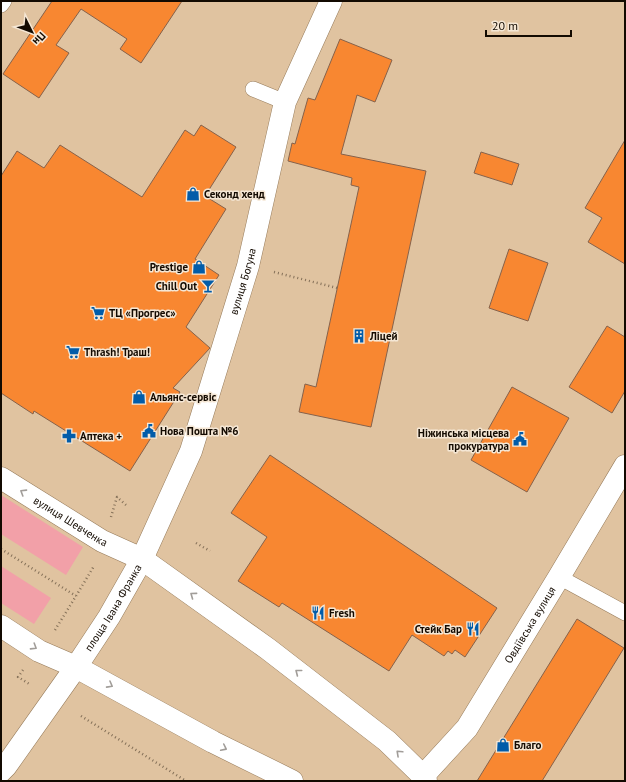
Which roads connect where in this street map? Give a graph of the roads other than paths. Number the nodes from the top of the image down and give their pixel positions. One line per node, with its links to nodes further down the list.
1 (4, 1): 3 (lane)
2 (331, 1): 5 (main road, вулиця Богуна)
3 (1, 5)
4 (253, 89): 5 (lane)
5 (285, 102): 8 (main road, вулиця Богуна)
6 (625, 466): 9 (main road, Овдіївська вулиця)
7 (1, 478): 8 (main road, вулиця Шевченка, one-way to 7)
8 (142, 559): 12 (main road, площа Івана Франка); 14 (main road, площа Івана Франка, one-way to 8)
9 (559, 577): 10 (lane); 14 (main road, Овдіївська вулиця)
10 (625, 613)
11 (1, 626): 12 (main road, one-way to 12)
12 (76, 667): 13 (main road, площа Івана Франка); 15 (main road, one-way to 15)
13 (1, 771)
14 (423, 779)
15 (292, 781)

